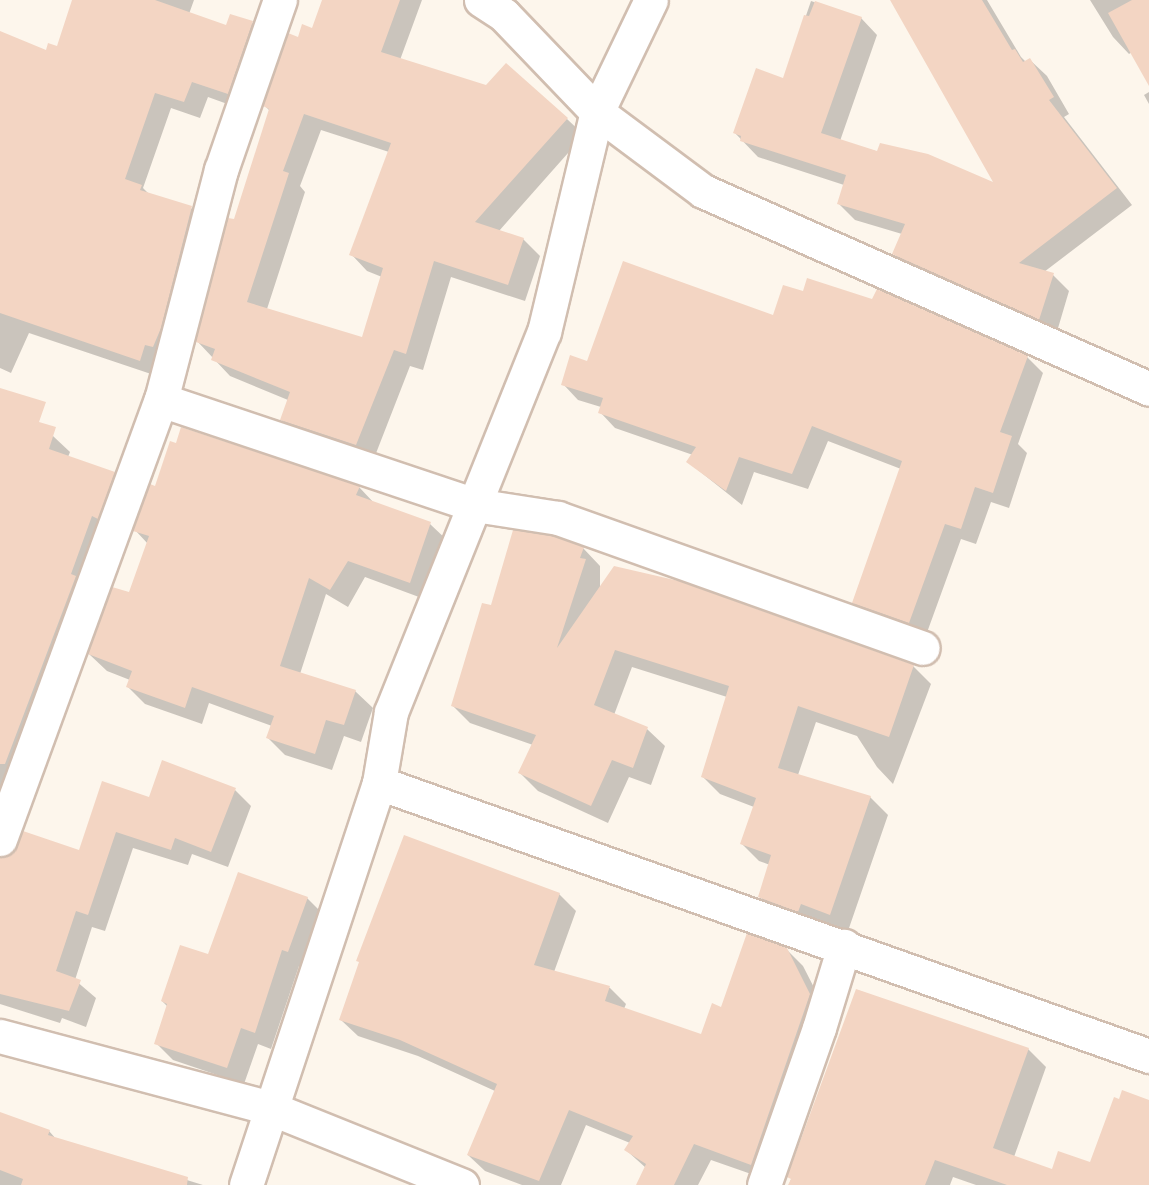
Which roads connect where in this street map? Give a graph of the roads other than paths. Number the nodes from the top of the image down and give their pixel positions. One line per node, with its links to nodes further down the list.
1 (280, 0): 6 (street)
2 (481, 0): 4 (street)
3 (651, 0): 4 (street)
4 (597, 112): 5 (street); 7 (street)
5 (1149, 389)
6 (161, 400): 7 (street); 10 (street)
7 (475, 505): 8 (street); 9 (street)
8 (923, 648)
9 (379, 783): 11 (street); 14 (street)
10 (0, 839)
11 (844, 945): 13 (street); 17 (street)
12 (0, 1036): 14 (street)
13 (1149, 1056)
14 (270, 1108): 15 (street); 16 (street)
15 (246, 1185)
16 (462, 1185)
17 (764, 1185)

